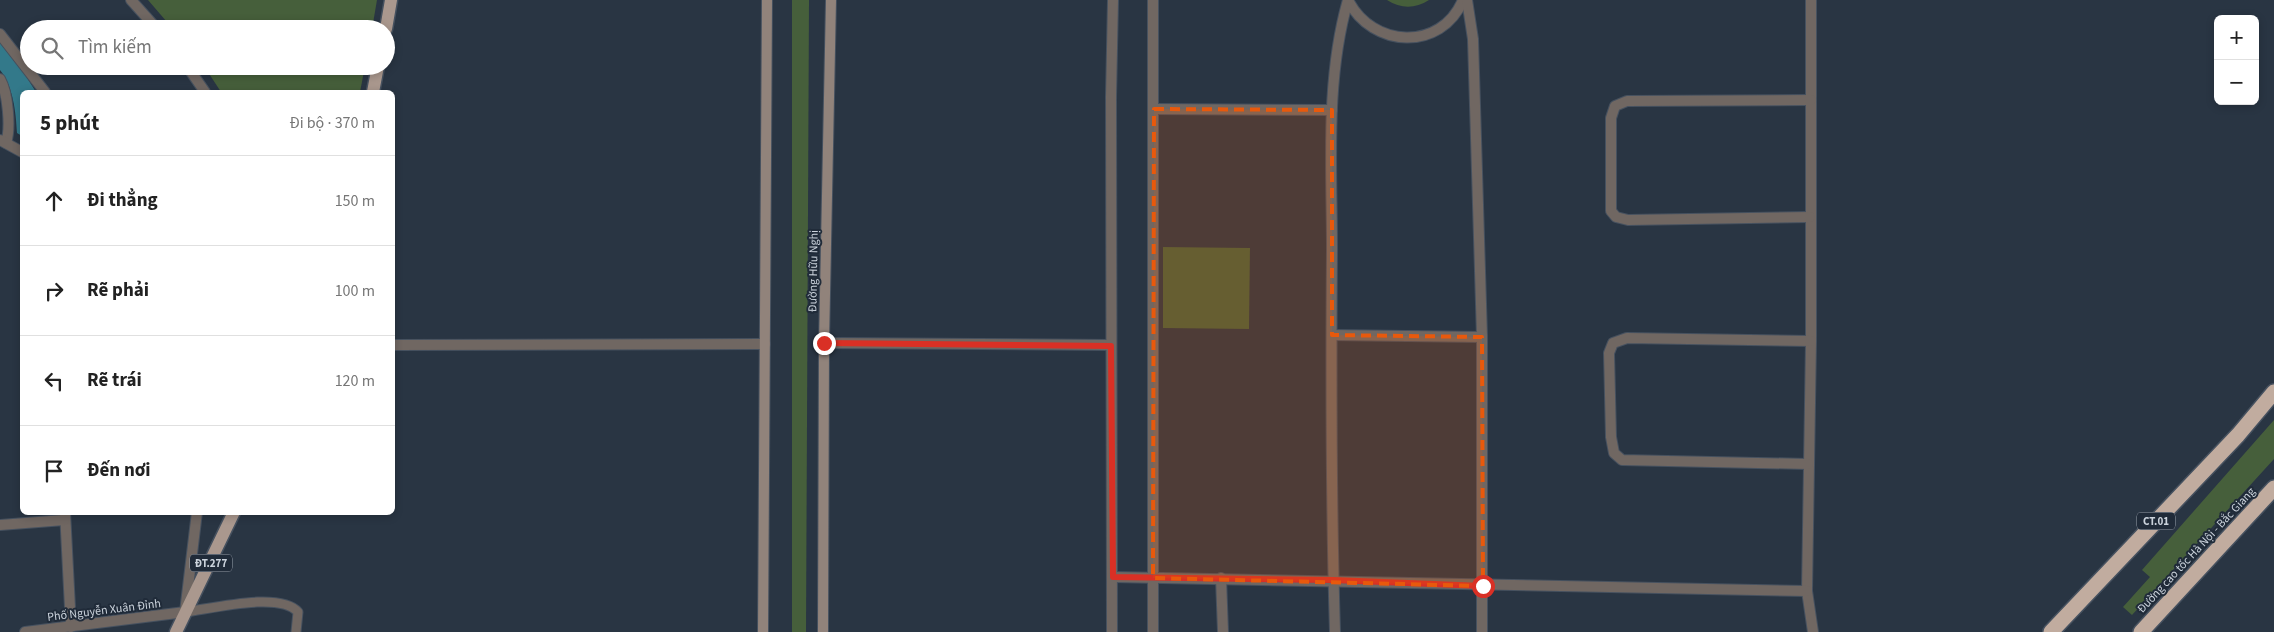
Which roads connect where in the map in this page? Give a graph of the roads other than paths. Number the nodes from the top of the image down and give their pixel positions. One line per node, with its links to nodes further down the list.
1 (131, 0): 11 (street)
2 (392, 0): 12 (main road)
3 (767, 0): 32 (main road)
4 (830, 0): 31 (main road, Đường Hữu Nghị)
5 (1113, 0): 34 (street)
6 (1153, 0): 23 (street)
7 (1348, 0): 8 (street); 24 (street)
8 (1463, 0)
9 (1467, 0): 29 (street)
10 (1811, 0): 22 (street)
11 (149, 20)
12 (388, 20)
13 (0, 34): 14 (street)
14 (20, 60)
15 (32, 75): 19 (street)
16 (193, 75): 20 (street)
17 (376, 75): 21 (main road)
18 (0, 79): 25 (street)
19 (43, 90)
20 (204, 90)
21 (373, 90)
22 (1811, 100): 27 (street); 27 (street)
23 (1154, 109): 24 (street); 43 (street)
24 (1332, 110): 28 (street)
25 (3, 142): 26 (street)
26 (20, 151)
27 (1810, 217): 30 (street)
28 (1332, 335): 29 (street); 45 (street)
29 (1482, 337): 46 (street)
30 (1811, 340): 36 (street); 36 (street)
31 (824, 343): 34 (street); 54 (main road, Đường Hữu Nghị)
32 (765, 344): 33 (street); 53 (main road)
33 (395, 345)
34 (1111, 346): 42 (street)
35 (2274, 392): 61 (highway, CT.01)
36 (1808, 464): 47 (street)
37 (2274, 488): 62 (highway, Đường cao tốc Hà Nội - Bắc Giang)
38 (197, 515): 48 (street)
39 (233, 515): 48 (main road, ĐT.277)
40 (64, 516): 41 (street); 49 (street)
41 (0, 525)
42 (1113, 577): 43 (street); 55 (street)
43 (1153, 578): 44 (street); 56 (street)
44 (1221, 578): 45 (street); 57 (street)
45 (1333, 580): 46 (street); 58 (street)
46 (1483, 586): 47 (street); 59 (street)
47 (1807, 590): 60 (street)
48 (185, 612): 49 (street, Phố Nguyễn Xuân Đỉnh); 51 (main road, ĐT.277); 52 (lane)
49 (72, 627): 50 (street, Phố Nguyễn Xuân Đỉnh)
50 (25, 632)
51 (176, 632)
52 (296, 632)
53 (764, 632)
54 (823, 632)
55 (1112, 632)
56 (1153, 632)
57 (1223, 632)
58 (1335, 632)
59 (1482, 632)
60 (1813, 632)
61 (2051, 632)
62 (2141, 632)

